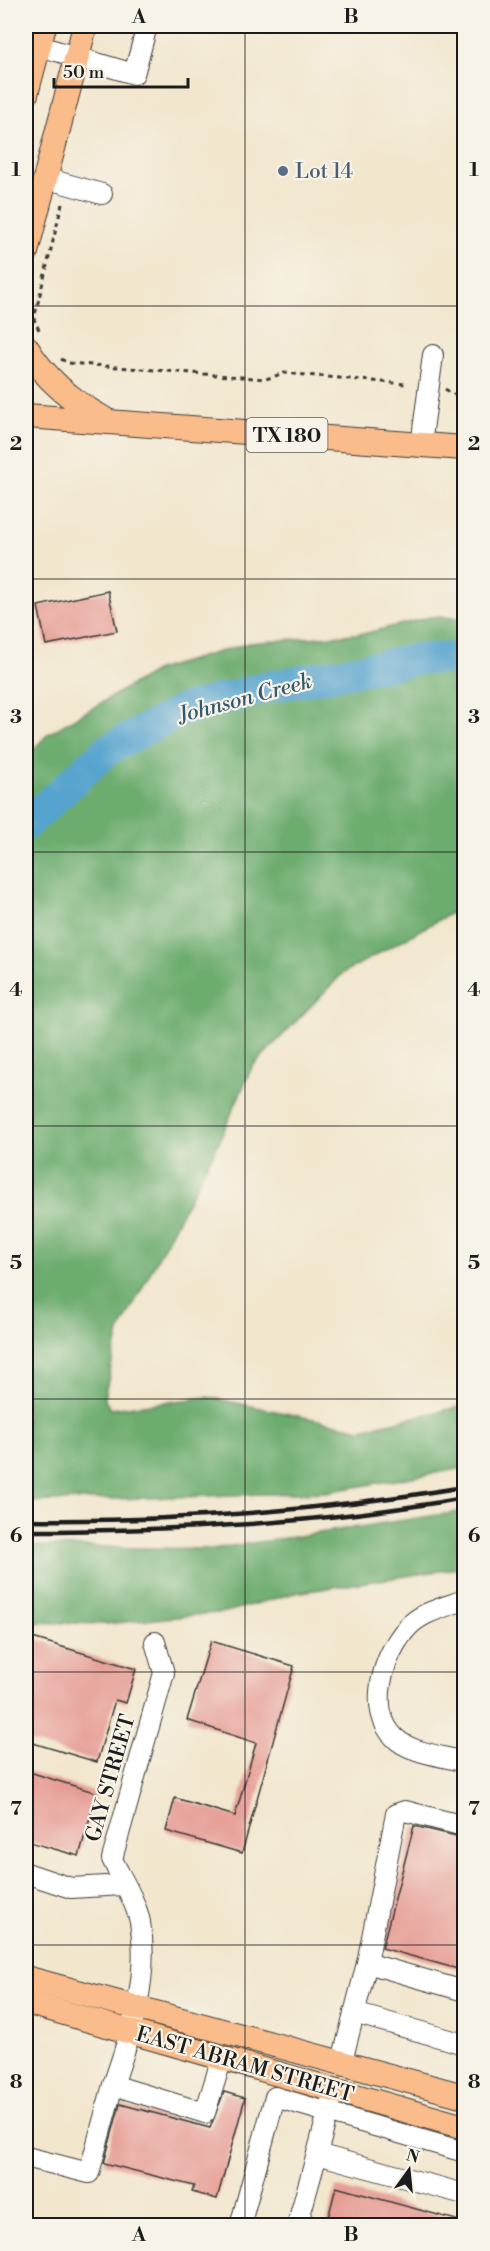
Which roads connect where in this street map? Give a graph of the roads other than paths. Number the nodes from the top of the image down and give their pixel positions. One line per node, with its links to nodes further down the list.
1 (86, 26): 4 (main road)
2 (147, 26): 4 (street)
3 (36, 38): 4 (street); 5 (main road)
4 (76, 59): 6 (main road)
5 (26, 94)
6 (45, 178): 7 (street); 8 (main road)
7 (102, 194)
8 (26, 252)
9 (33, 341): 12 (main road)
10 (433, 355): 13 (street)
11 (26, 416): 12 (main road, TX 180)
12 (108, 422): 13 (main road, TX 180)
13 (421, 445): 14 (main road, TX 180)
14 (465, 448)
15 (465, 1600): 17 (street)
16 (155, 1642): 20 (street, GAY STREET)
17 (465, 1762)
18 (465, 1826): 21 (street)
19 (26, 1874): 20 (street)
20 (124, 1885): 26 (street, GAY STREET)
21 (367, 1963): 23 (street); 25 (street)
22 (26, 1977): 26 (main road, EAST ABRAM STREET)
23 (465, 1991)
24 (26, 2001): 26 (main road, EAST ABRAM STREET)
25 (354, 2013): 27 (street); 29 (street)
26 (133, 2020): 28 (main road, EAST ABRAM STREET); 29 (main road, EAST ABRAM STREET); 30 (street, GAY STREET)
27 (465, 2044)
28 (222, 2058): 30 (street); 31 (main road, EAST ABRAM STREET)
29 (342, 2061): 31 (main road); 32 (main road, EAST ABRAM STREET)
30 (113, 2085): 37 (street, GAY STREET)
31 (334, 2090): 33 (street); 34 (main road, EAST ABRAM STREET)
32 (465, 2096)
33 (328, 2113): 35 (street); 36 (street); 39 (street)
34 (465, 2127)
35 (465, 2152)
36 (317, 2154): 38 (street); 40 (street)
37 (26, 2157)
38 (465, 2194)
39 (240, 2226)
40 (297, 2226)

